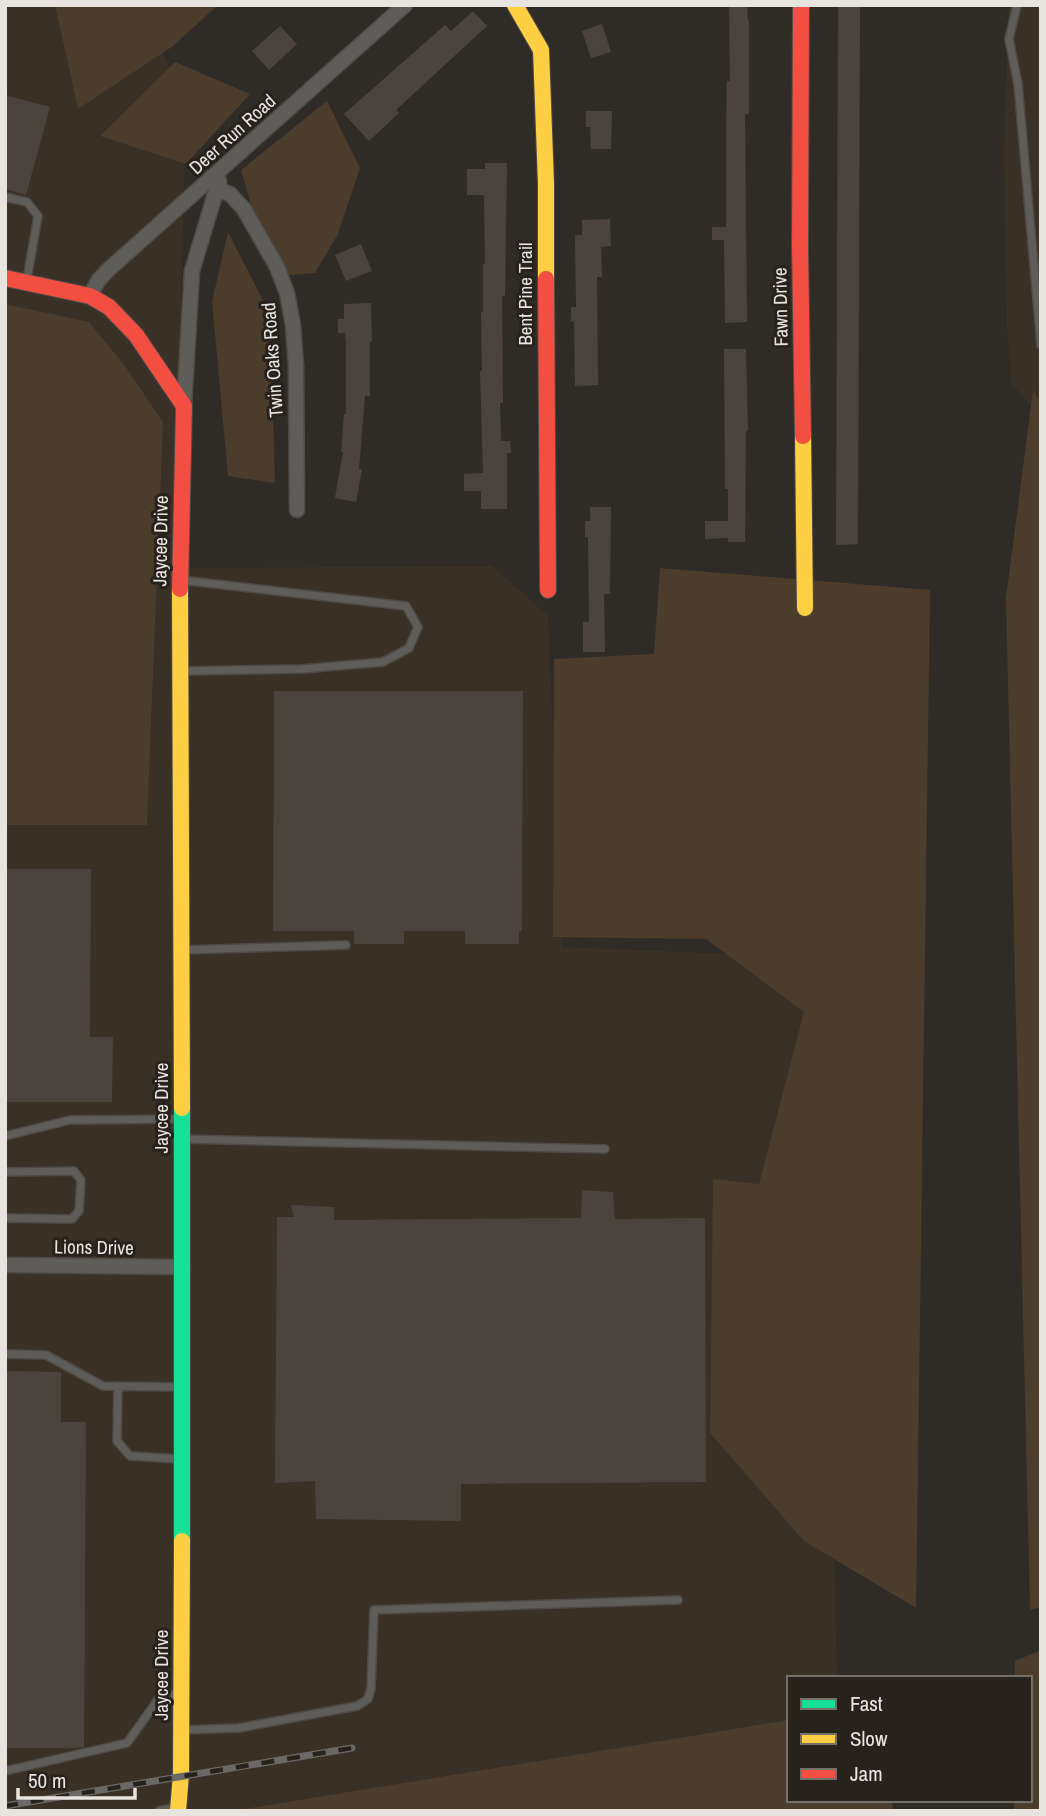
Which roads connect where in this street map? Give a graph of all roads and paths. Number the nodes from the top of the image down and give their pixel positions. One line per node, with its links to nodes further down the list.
1 (405, 5): 5 (street, Deer Run Road)
2 (515, 5): 15 (street, Bent Pine Trail)
3 (801, 5): 16 (street, Fawn Drive)
4 (1017, 5): 11 (lane)
5 (224, 166): 6 (street, Jaycee Drive); 10 (street, Deer Run Road)
6 (217, 188): 12 (street, Jaycee Drive); 13 (street, Twin Oaks Road)
7 (5, 197): 9 (lane)
8 (5, 278): 9 (street)
9 (26, 282): 10 (street)
10 (90, 296): 12 (street)
11 (1041, 345)
12 (184, 406): 14 (street, Jaycee Drive)
13 (297, 510)
14 (180, 580): 17 (street, Jaycee Drive); 17 (lane)
15 (548, 590)
16 (805, 608)
17 (180, 671): 19 (street, Jaycee Drive)
18 (346, 945): 19 (lane)
19 (181, 950): 20 (street, Jaycee Drive)
20 (182, 1119): 21 (lane); 22 (street, Jaycee Drive)
21 (5, 1136)
22 (182, 1139): 23 (lane); 27 (street, Jaycee Drive)
23 (605, 1149)
24 (5, 1172): 25 (lane)
25 (5, 1218)
26 (5, 1265): 27 (street, Lions Drive)
27 (183, 1267): 30 (street, Jaycee Drive)
28 (5, 1354): 29 (lane)
29 (118, 1386): 30 (lane); 31 (lane)
30 (182, 1387): 31 (street, Jaycee Drive)
31 (182, 1459): 33 (street, Jaycee Drive)
32 (678, 1600): 34 (lane)
33 (181, 1693): 34 (street, Jaycee Drive); 35 (lane)
34 (181, 1730): 36 (street, Jaycee Drive)
35 (5, 1771)
36 (178, 1809): 37 (lane)
37 (159, 1811)

